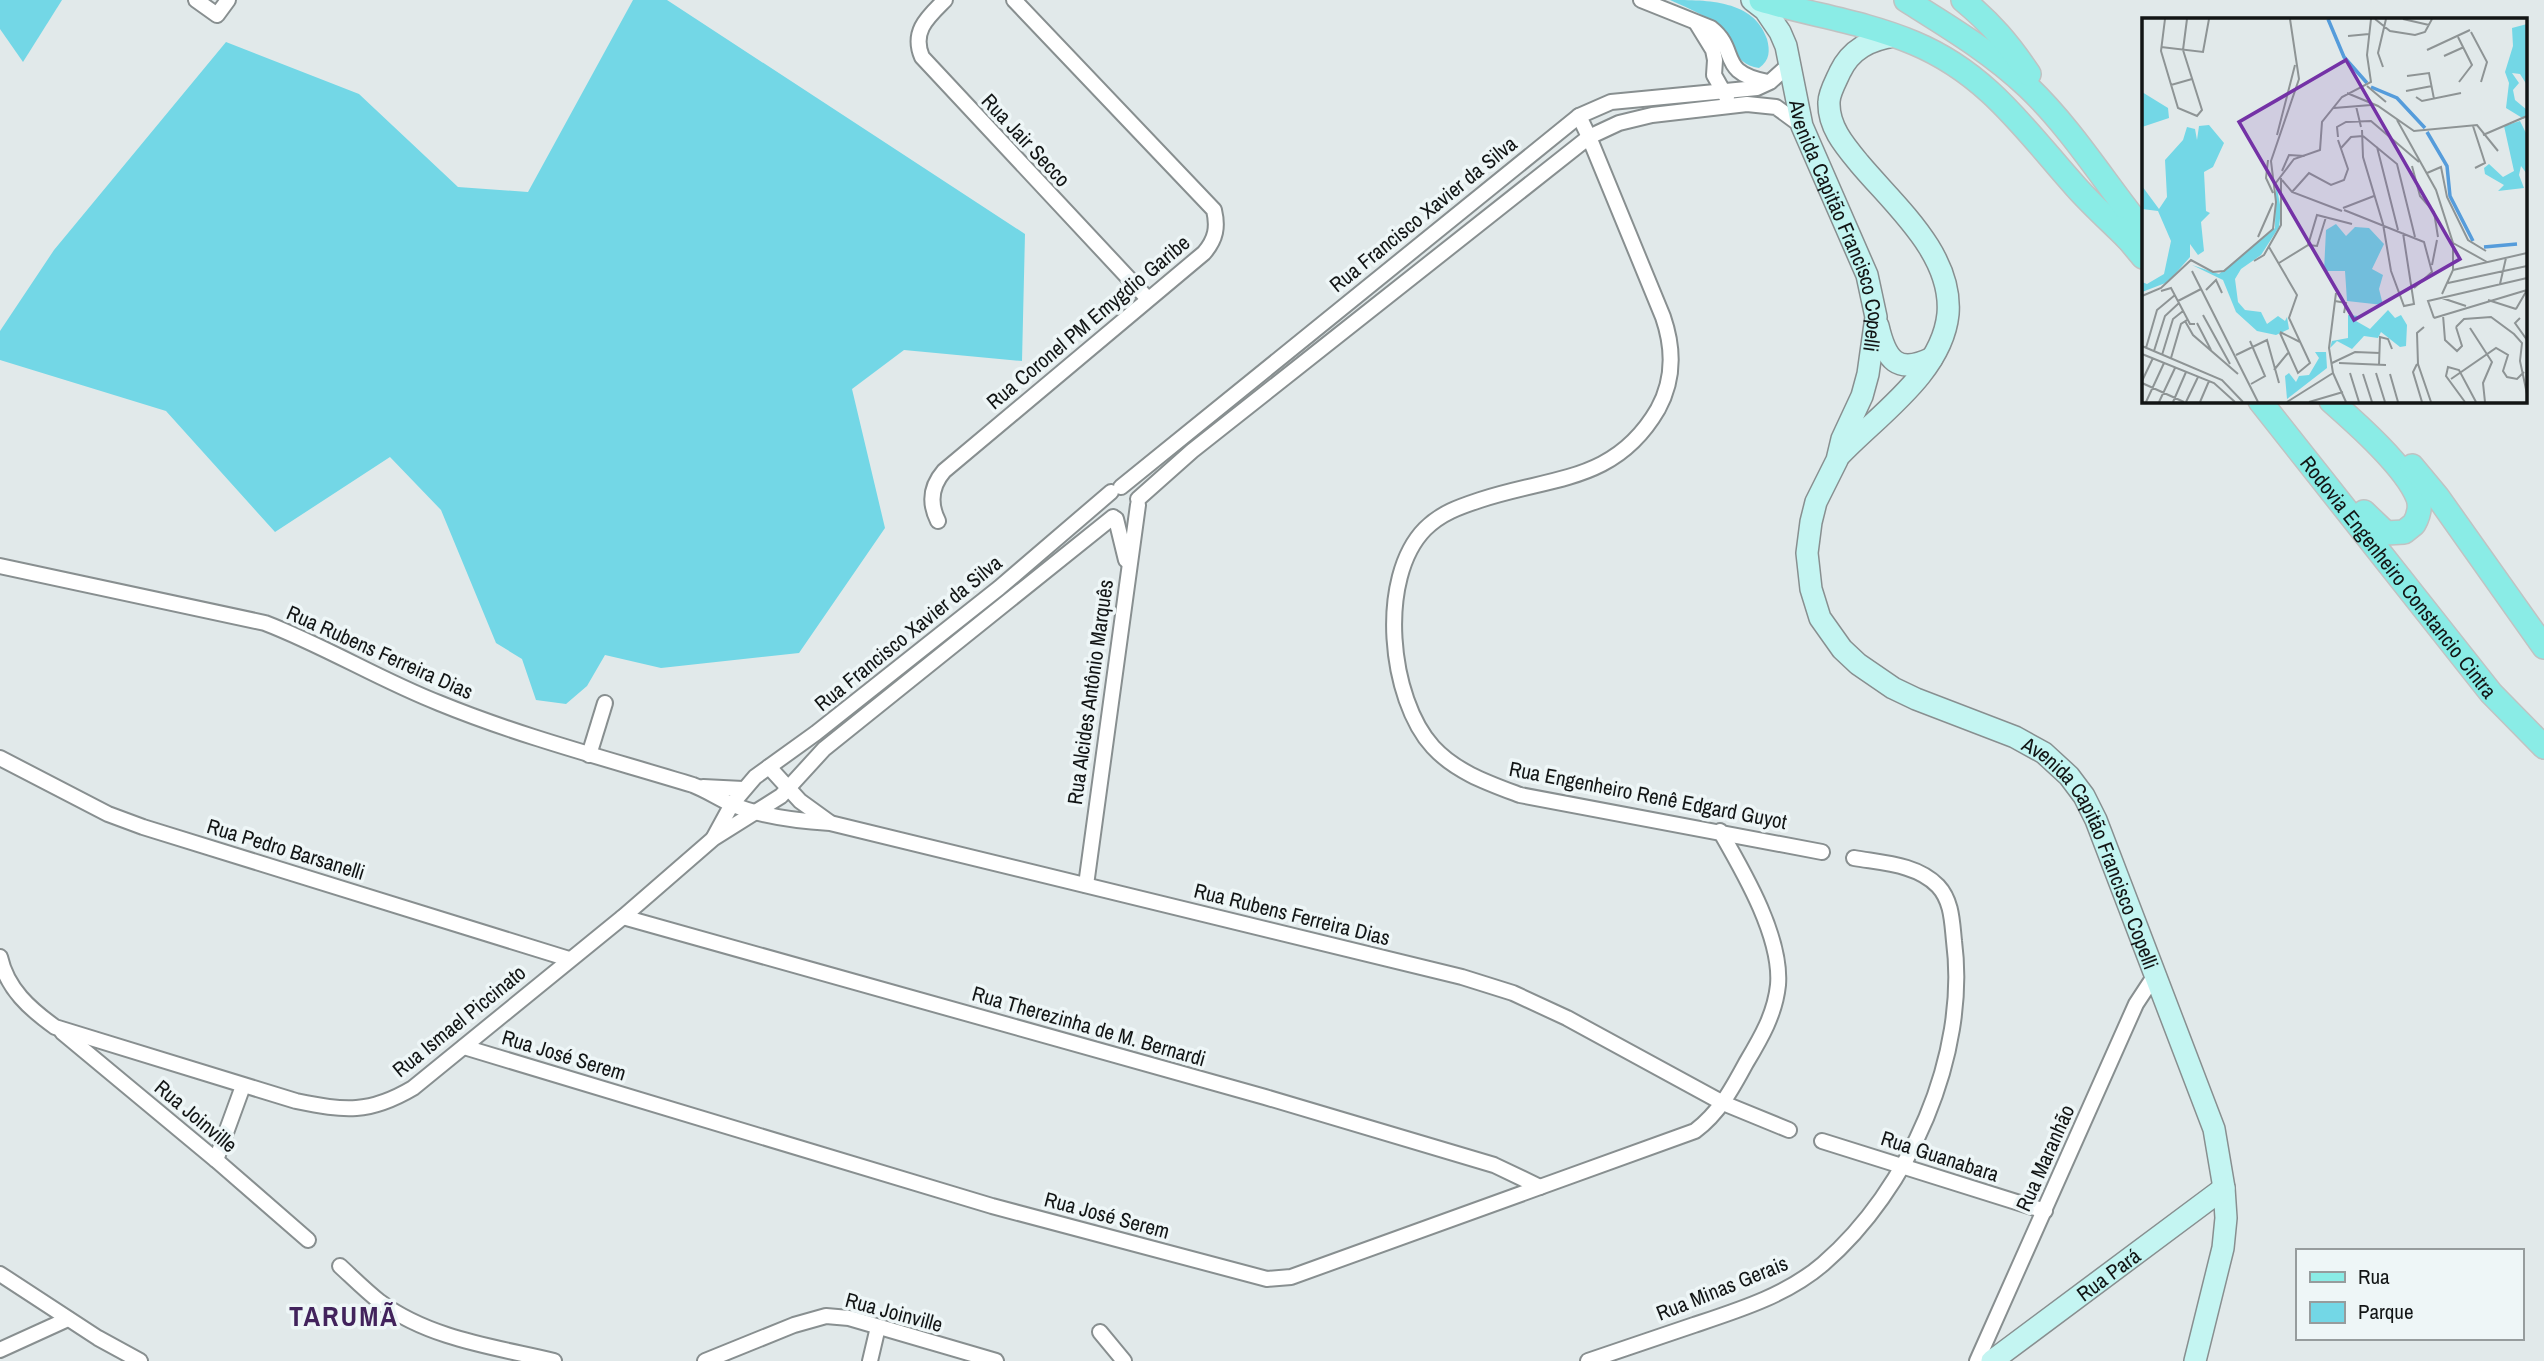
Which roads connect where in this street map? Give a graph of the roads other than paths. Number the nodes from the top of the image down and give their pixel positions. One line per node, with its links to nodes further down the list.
1 (196, 0): 2 (street)
2 (228, 0)
3 (945, 0): 26 (street, Rua Jair Secco)
4 (1014, 0): 26 (street, Rua Coronel PM Emygdio Garibe)
5 (1641, 0): 12 (street)
6 (1752, 0): 14 (main road, Avenida Capitão Francisco Copelli)
7 (1761, 0): 13 (main road)
8 (1812, 0): 25 (main road)
9 (1906, 0): 25 (main road)
10 (1915, 0): 15 (main road)
11 (1962, 0): 15 (main road)
12 (1697, 24): 16 (street); 17 (street)
13 (1894, 36): 25 (main road); 28 (main road, Avenida Capitão Francisco Copelli)
14 (1791, 63): 17 (street, Rua Francisco Xavier da Silva); 22 (main road, Avenida Capitão Francisco Copelli)
15 (2029, 74): 24 (main road)
16 (1714, 75): 18 (street); 19 (street)
17 (1770, 82): 18 (street, Rua Francisco Xavier da Silva)
18 (1723, 91): 19 (street, Rua Francisco Xavier da Silva); 20 (street)
19 (1690, 95): 21 (street, Rua Francisco Xavier da Silva)
20 (1735, 106): 22 (street, Rua Francisco Xavier da Silva); 23 (street, Rua Francisco Xavier da Silva)
21 (1579, 116): 23 (street, Rua Engenheiro Renê Edgard Guyot); 34 (street, Rua Francisco Xavier da Silva)
22 (1802, 126): 27 (main road, Avenida Capitão Francisco Copelli)
23 (1589, 137): 35 (street, Rua Francisco Xavier da Silva); 54 (street, Rua Engenheiro Renê Edgard Guyot)
24 (2142, 211)
25 (2138, 242)
26 (1148, 299): 37 (street, Rua Coronel PM Emygdio Garibe)
27 (1876, 317): 28 (main road); 33 (main road, Avenida Capitão Francisco Copelli)
28 (1932, 358): 33 (main road, Avenida Capitão Francisco Copelli)
29 (2261, 402): 44 (main road, Rodovia Engenheiro Constancio Cintra)
30 (2274, 402): 31 (main road)
31 (2332, 402)
32 (2347, 402): 42 (main road)
33 (1836, 460): 62 (main road, Avenida Capitão Francisco Copelli)
34 (1116, 490): 35 (street); 36 (street); 38 (street, Rua Francisco Xavier da Silva)
35 (1138, 502): 36 (street); 41 (street, Rua Alcides Antônio Marquês)
36 (1114, 518): 39 (street, Rua Francisco Xavier da Silva); 41 (street)
37 (938, 521)
38 (1075, 524): 39 (street); 47 (street, Rua Francisco Xavier da Silva)
39 (1087, 539): 48 (street, Rua Francisco Xavier da Silva)
40 (0, 566): 45 (street, Rua Rubens Ferreira Dias)
41 (1128, 568): 58 (street, Rua Alcides Antônio Marquês)
42 (2544, 647)
43 (605, 703): 45 (street)
44 (2544, 747)
45 (589, 755): 49 (street, Rua Rubens Ferreira Dias)
46 (0, 758): 61 (street, Rua Pedro Barsanelli)
47 (769, 767): 48 (street); 50 (street, Rua Francisco Xavier da Silva)
48 (788, 786): 52 (street, Rua Francisco Xavier da Silva); 53 (street)
49 (697, 787): 50 (street, Rua Rubens Ferreira Dias); 51 (street, Rua Rubens Ferreira Dias)
50 (743, 789): 51 (street, Rua Francisco Xavier da Silva)
51 (732, 804): 52 (street, Rua Rubens Ferreira Dias); 55 (street, Rua Ismael Piccinato)
52 (757, 813): 53 (street, Rua Rubens Ferreira Dias); 55 (street, Rua Ismael Piccinato)
53 (830, 823): 58 (street, Rua Rubens Ferreira Dias)
54 (1720, 831): 56 (street, Rua Engenheiro Renê Edgard Guyot); 66 (street, Rua José Serem)
55 (714, 838): 59 (street, Rua Ismael Piccinato)
56 (1822, 852)
57 (1854, 858): 70 (street, Rua Minas Gerais)
58 (1086, 885): 66 (street, Rua Rubens Ferreira Dias)
59 (623, 917): 61 (street, Rua Ismael Piccinato); 71 (street, Rua Therezinha de M. Bernardi)
60 (0, 957): 63 (street, Rua Ismael Piccinato)
61 (569, 959): 64 (street, Rua Ismael Piccinato)
62 (2155, 975): 72 (main road, Avenida Capitão Francisco Copelli); 73 (street, Rua Maranhão)
63 (55, 1027): 65 (street, Rua Ismael Piccinato); 69 (street, Rua Joinville)
64 (464, 1047): 65 (street, Rua Ismael Piccinato); 71 (street, Rua José Serem)
65 (243, 1086): 69 (street)
66 (1723, 1103): 67 (street); 71 (street, Rua José Serem)
67 (1789, 1130)
68 (1822, 1140): 70 (street, Rua Guanabara)
69 (216, 1160): 74 (street, Rua Joinville)
70 (1902, 1167): 73 (street, Rua Guanabara); 89 (street, Rua Minas Gerais)
71 (1541, 1187)
72 (2224, 1188): 91 (main road, Rua Pará); 92 (main road, Avenida Capitão Francisco Copelli)
73 (2045, 1211): 90 (street, Rua Maranhão)
74 (308, 1241)
75 (340, 1266): 83 (street)
76 (0, 1274): 77 (street)
77 (68, 1319): 81 (street); 82 (street)
78 (878, 1328): 84 (street, Rua Joinville); 85 (street); 86 (street, Rua Joinville)
79 (1100, 1332): 80 (street)
80 (1111, 1344): 87 (street); 88 (street)
81 (0, 1350)
82 (140, 1361)
83 (554, 1361)
84 (705, 1361)
85 (870, 1361)
86 (996, 1361)
87 (1111, 1361)
88 (1124, 1361)
89 (1588, 1361)
90 (1977, 1361)
91 (1992, 1361)
92 (2195, 1361)

